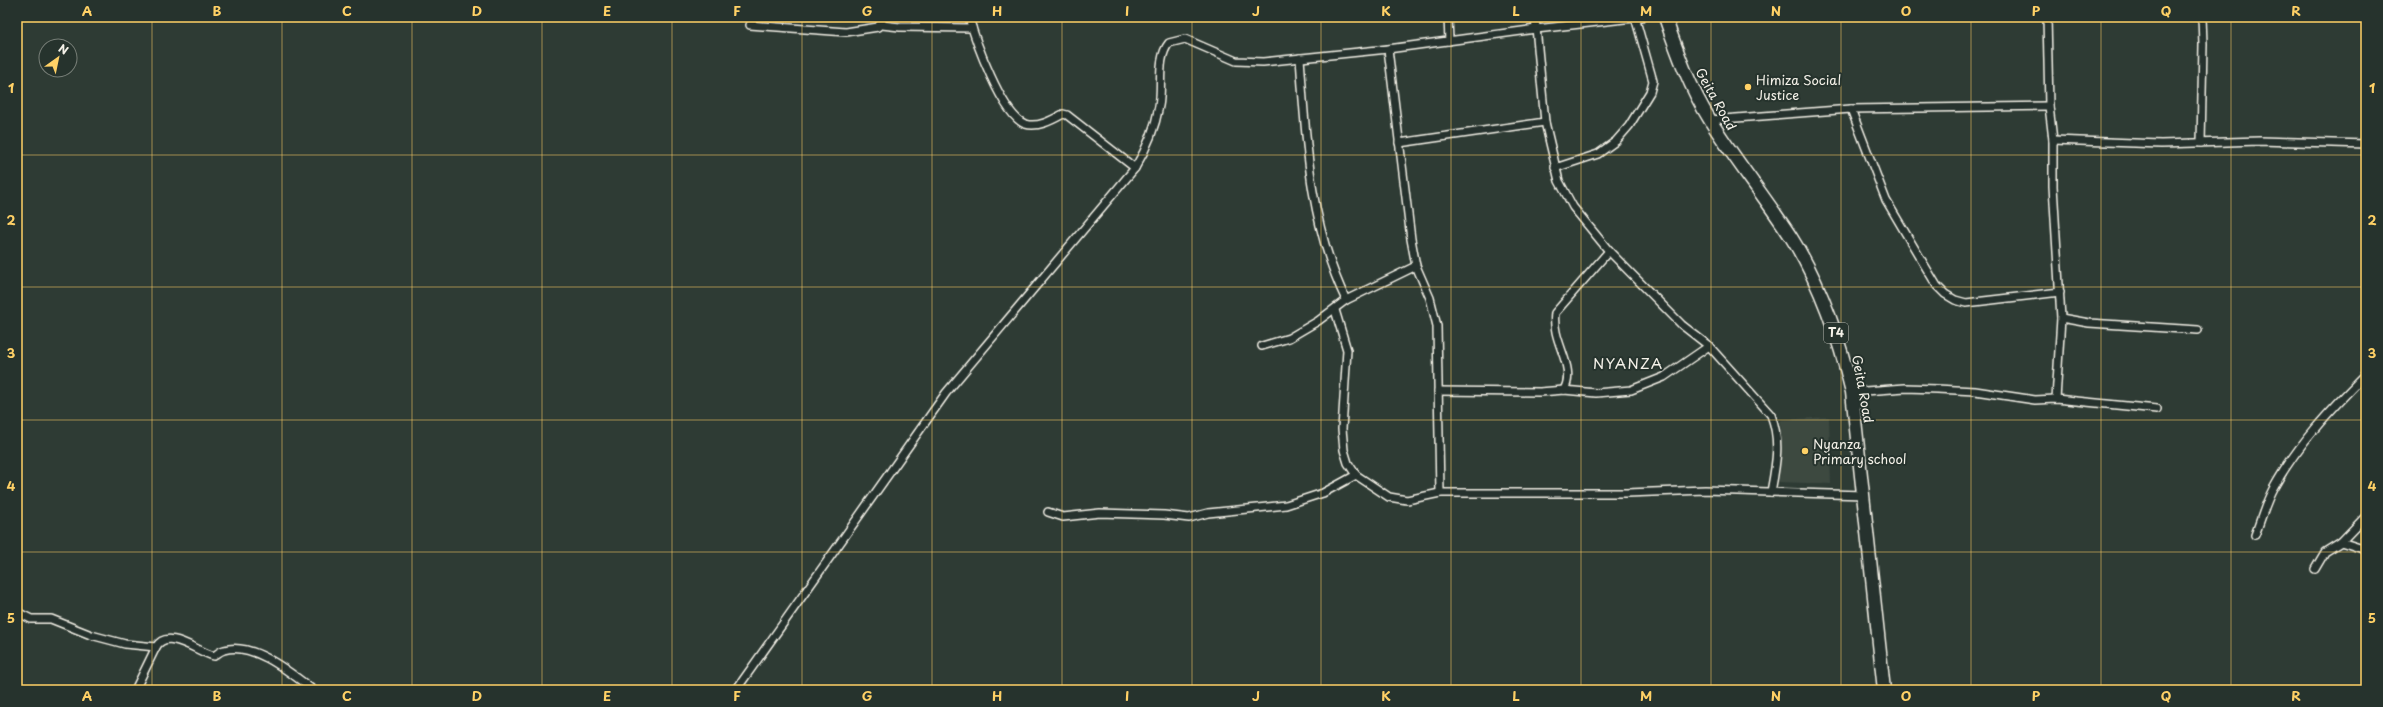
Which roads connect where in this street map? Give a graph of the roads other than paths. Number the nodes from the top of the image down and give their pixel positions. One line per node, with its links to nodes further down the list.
1 (884, 17): 10 (street)
2 (969, 17): 11 (street)
3 (1448, 17): 13 (street)
4 (1535, 17): 12 (street)
5 (1637, 17): 12 (street); 25 (street)
6 (1665, 17): 18 (highway, Geita Road / T4)
7 (2047, 17): 16 (street)
8 (2202, 17): 22 (street)
9 (750, 25): 10 (street)
10 (882, 25): 11 (street)
11 (972, 28): 24 (street)
12 (1536, 29): 13 (street); 19 (street)
13 (1449, 41): 14 (street)
14 (1388, 49): 15 (street); 21 (street)
15 (1300, 58): 24 (street); 29 (street)
16 (2049, 106): 17 (street); 20 (street)
17 (1851, 109): 18 (street); 28 (street)
18 (1710, 120): 40 (highway, Geita Road / T4)
19 (1545, 122): 21 (street); 25 (street)
20 (2053, 140): 22 (street); 28 (street)
21 (1399, 143): 27 (street)
22 (2201, 143): 23 (street)
23 (2366, 144)
24 (1135, 168): 57 (street)
25 (1556, 168): 26 (street)
26 (1609, 252): 34 (street); 38 (street)
27 (1416, 266): 29 (street); 39 (street)
28 (2060, 292): 31 (street)
29 (1346, 300): 30 (street)
30 (1335, 310): 33 (street); 43 (street)
31 (2061, 318): 32 (street); 41 (street)
32 (2198, 330)
33 (1262, 346)
34 (1709, 346): 38 (street); 44 (street)
35 (2366, 374): 37 (street)
36 (2366, 384): 37 (street)
37 (2354, 387): 49 (street)
38 (1564, 390): 39 (street)
39 (1438, 392): 45 (street)
40 (1852, 392): 41 (street); 46 (highway, Geita Road / T4)
41 (2056, 399): 42 (street)
42 (2157, 409)
43 (1356, 475): 45 (street); 47 (street)
44 (1771, 492): 45 (street); 46 (street)
45 (1440, 493)
46 (1864, 495): 58 (highway, Geita Road / T4)
47 (1048, 512)
48 (2366, 516): 50 (street)
49 (2255, 535)
50 (2341, 542): 51 (street); 52 (street)
51 (2366, 550)
52 (2315, 569)
53 (17, 612): 54 (street)
54 (156, 647): 55 (street); 56 (street)
55 (135, 690)
56 (313, 690)
57 (736, 690)
58 (1884, 690)

